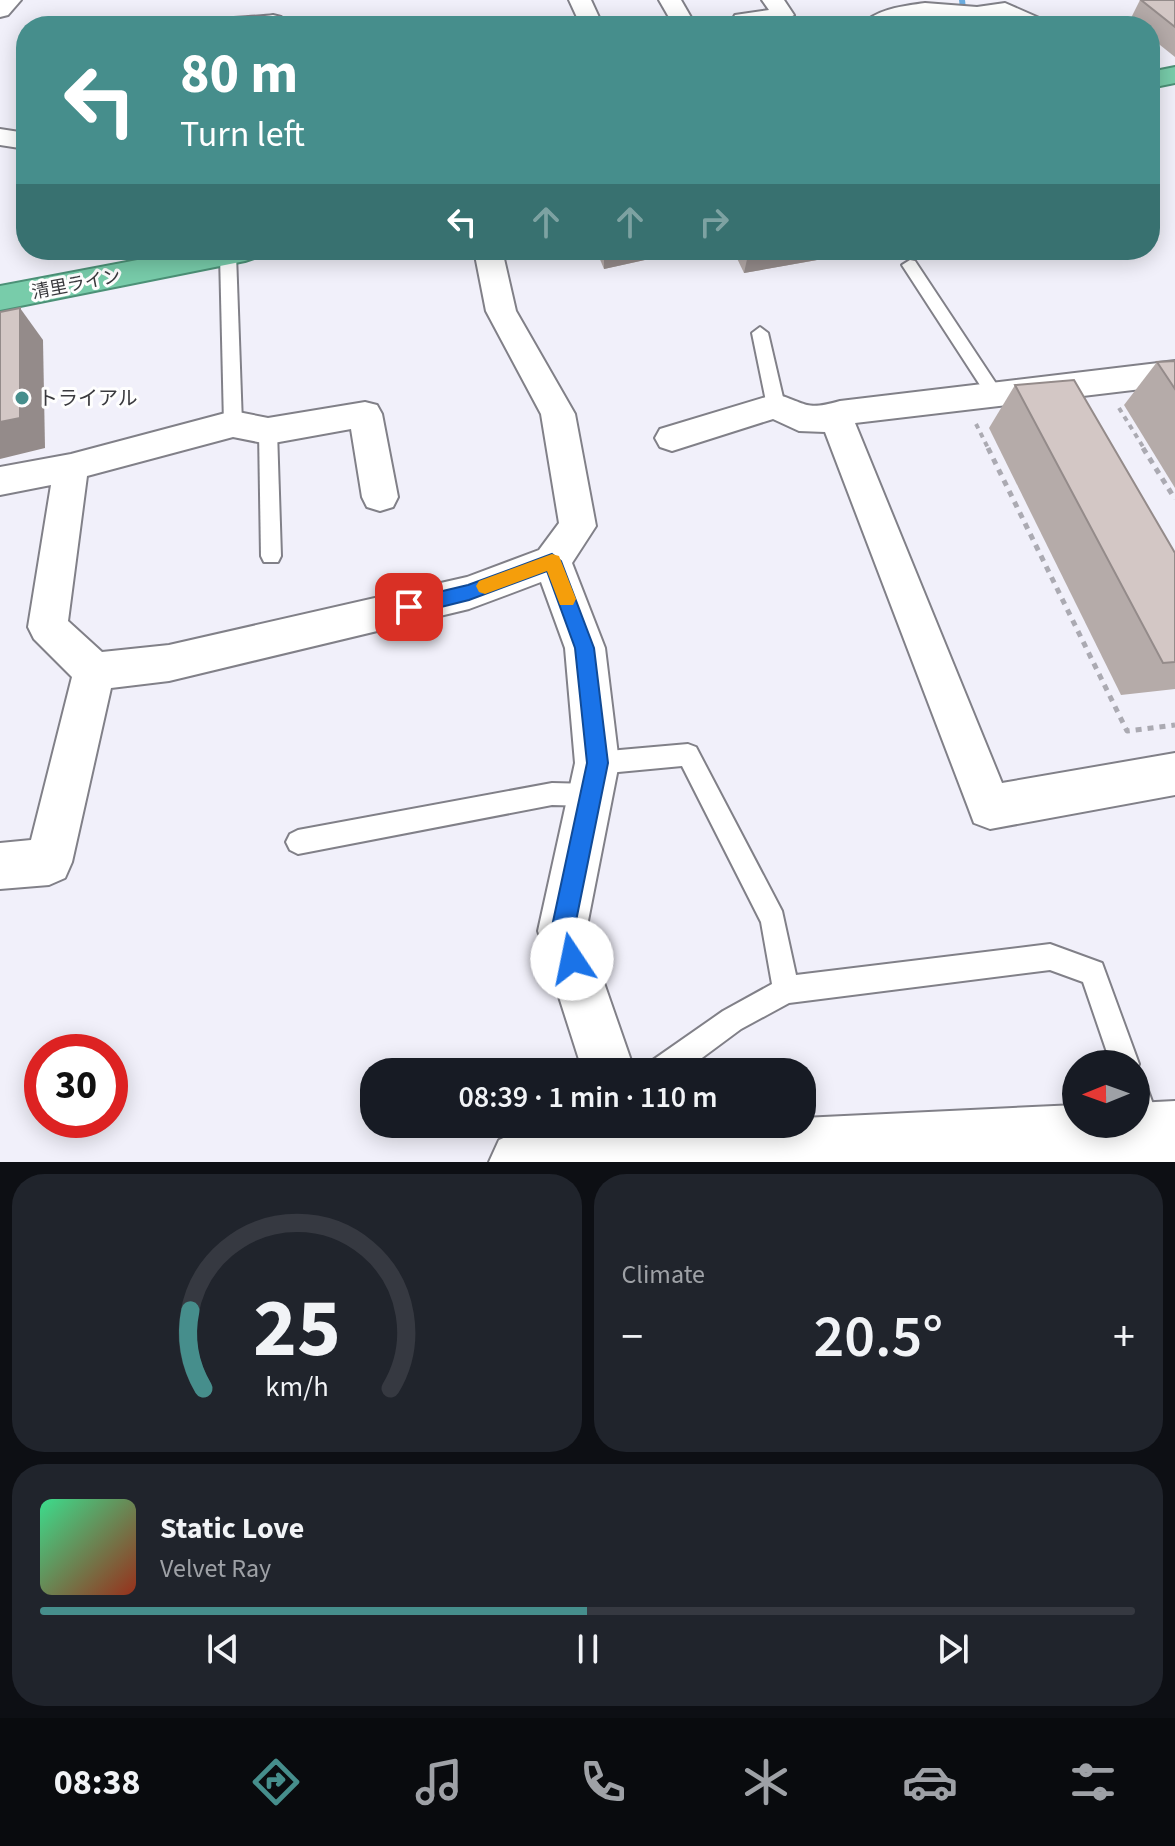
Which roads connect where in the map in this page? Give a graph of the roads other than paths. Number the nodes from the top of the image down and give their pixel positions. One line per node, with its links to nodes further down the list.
1 (10, 0): 4 (street)
2 (773, 0): 6 (street)
3 (976, 0): 5 (street)
4 (0, 10)
5 (1005, 10): 7 (street); 8 (street)
6 (775, 16)
7 (896, 16)
8 (1017, 16)
9 (196, 260): 13 (highway, 清里ライン)
10 (237, 260): 19 (lane)
11 (490, 260): 26 (street)
12 (910, 265): 16 (lane)
13 (0, 298)
14 (760, 333): 17 (lane)
15 (1175, 373): 16 (street)
16 (979, 397): 18 (street)
17 (776, 406): 18 (street); 21 (street)
18 (837, 420): 28 (street)
19 (233, 424): 20 (street); 22 (street)
20 (268, 431): 24 (street); 25 (lane)
21 (672, 438)
22 (71, 467): 23 (street); 27 (street)
23 (0, 481)
24 (380, 497)
25 (271, 556)
26 (552, 561): 27 (street); 29 (street)
27 (94, 671): 31 (street)
28 (1175, 774)
29 (594, 779): 30 (lane); 32 (lane); 34 (street)
30 (298, 842)
31 (0, 866)
32 (786, 990): 33 (lane); 35 (lane)
33 (1120, 1050)
34 (604, 1058)
35 (679, 1058)
36 (1154, 1120): 37 (street)
37 (633, 1147): 38 (street)
38 (521, 1162)

